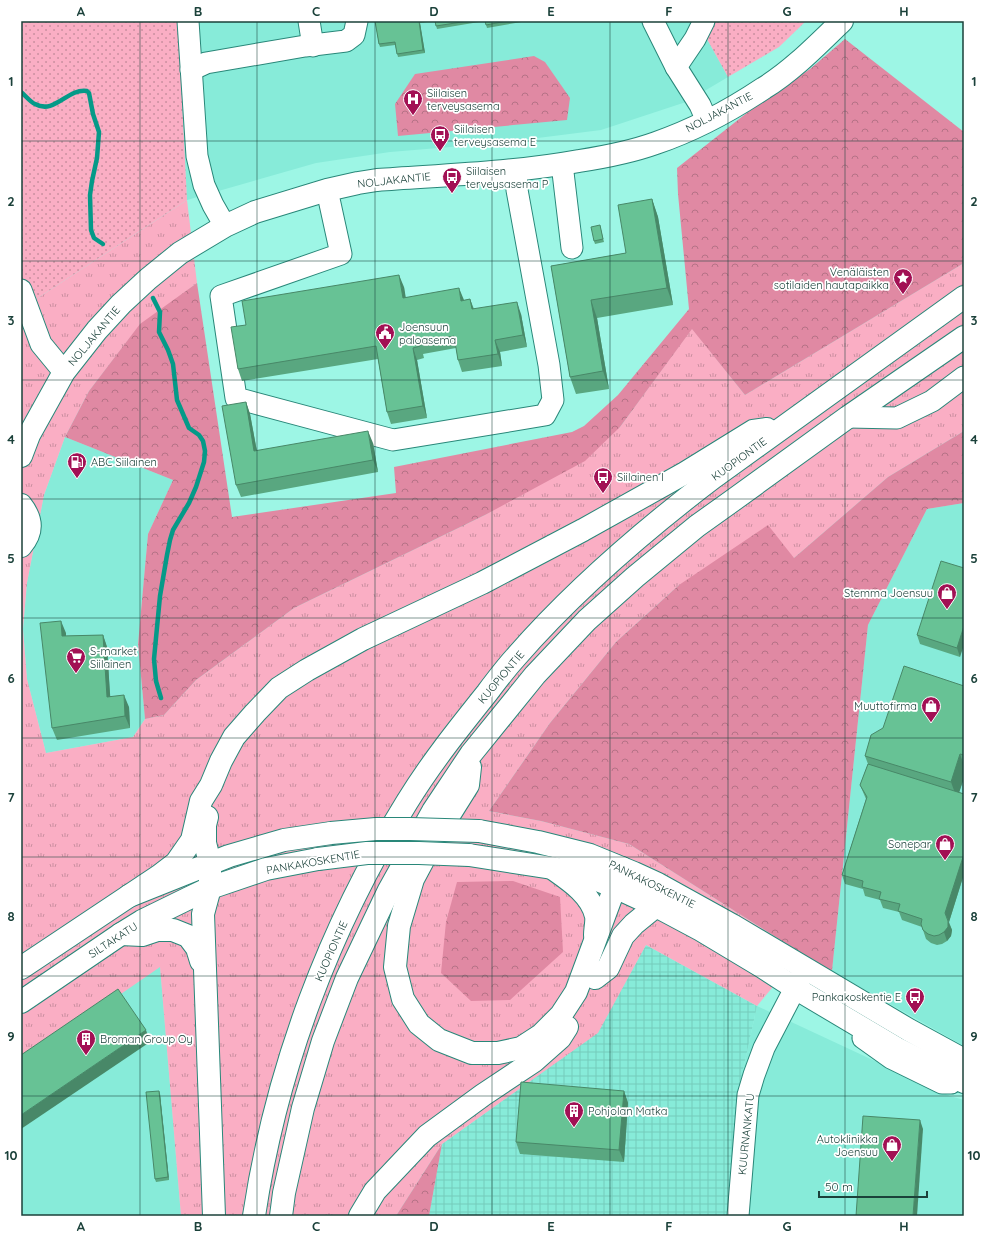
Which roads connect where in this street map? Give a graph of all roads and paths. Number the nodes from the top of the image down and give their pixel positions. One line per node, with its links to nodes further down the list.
1 (188, 21): 9 (street)
2 (309, 21): 7 (street)
3 (653, 21): 8 (street)
4 (704, 21): 8 (street)
5 (842, 21): 10 (main road, NOLJAKANTIE)
6 (356, 28): 7 (street)
7 (313, 46): 9 (street)
8 (676, 67): 10 (street)
9 (191, 70): 14 (street)
10 (707, 122): 11 (main road, NOLJAKANTIE)
11 (562, 164): 12 (main road, NOLJAKANTIE); 15 (street)
12 (516, 170): 13 (main road, NOLJAKANTIE); 13 (street)
13 (328, 190): 14 (main road, NOLJAKANTIE)
14 (225, 226): 19 (main road, NOLJAKANTIE)
15 (572, 248)
16 (21, 290): 19 (street)
17 (964, 297): 22 (main road, KUOPIONTIE)
18 (964, 337): 21 (main road)
19 (64, 372): 23 (main road, NOLJAKANTIE)
20 (964, 377): 21 (street)
21 (848, 417): 26 (main road)
22 (782, 427): 27 (main road); 46 (main road, KUOPIONTIE)
23 (21, 456)
24 (21, 505): 25 (main road)
25 (21, 546)
26 (471, 754): 35 (main road); 47 (main road)
27 (211, 785): 28 (main road); 32 (main road)
28 (210, 863): 30 (main road, PANKAKOSKENTIE, bridge); 31 (main road); 32 (main road)
29 (552, 868): 30 (main road, PANKAKOSKENTIE); 31 (main road, PANKAKOSKENTIE, bridge); 35 (main road)
30 (625, 880): 33 (main road, PANKAKOSKENTIE); 35 (main road); 37 (main road, PANKAKOSKENTIE); 39 (main road)
31 (210, 888): 34 (main road, SILTAKATU); 38 (main road)
32 (129, 896): 36 (main road)
33 (656, 906): 39 (main road); 41 (main road, PANKAKOSKENTIE)
34 (121, 934): 38 (main road); 40 (main road, SILTAKATU)
35 (594, 940)
36 (22, 964): 40 (main road)
37 (806, 968): 41 (street, KUURNANKATU); 43 (main road, PANKAKOSKENTIE)
38 (205, 976): 45 (main road)
39 (595, 978): 48 (main road)
40 (42, 987): 42 (main road, SILTAKATU)
41 (795, 988): 44 (main road, PANKAKOSKENTIE); 49 (street, KUURNANKATU)
42 (21, 1002)
43 (964, 1060)
44 (964, 1083)
45 (214, 1216)
46 (254, 1216)
47 (281, 1216)
48 (360, 1216)
49 (738, 1216)

